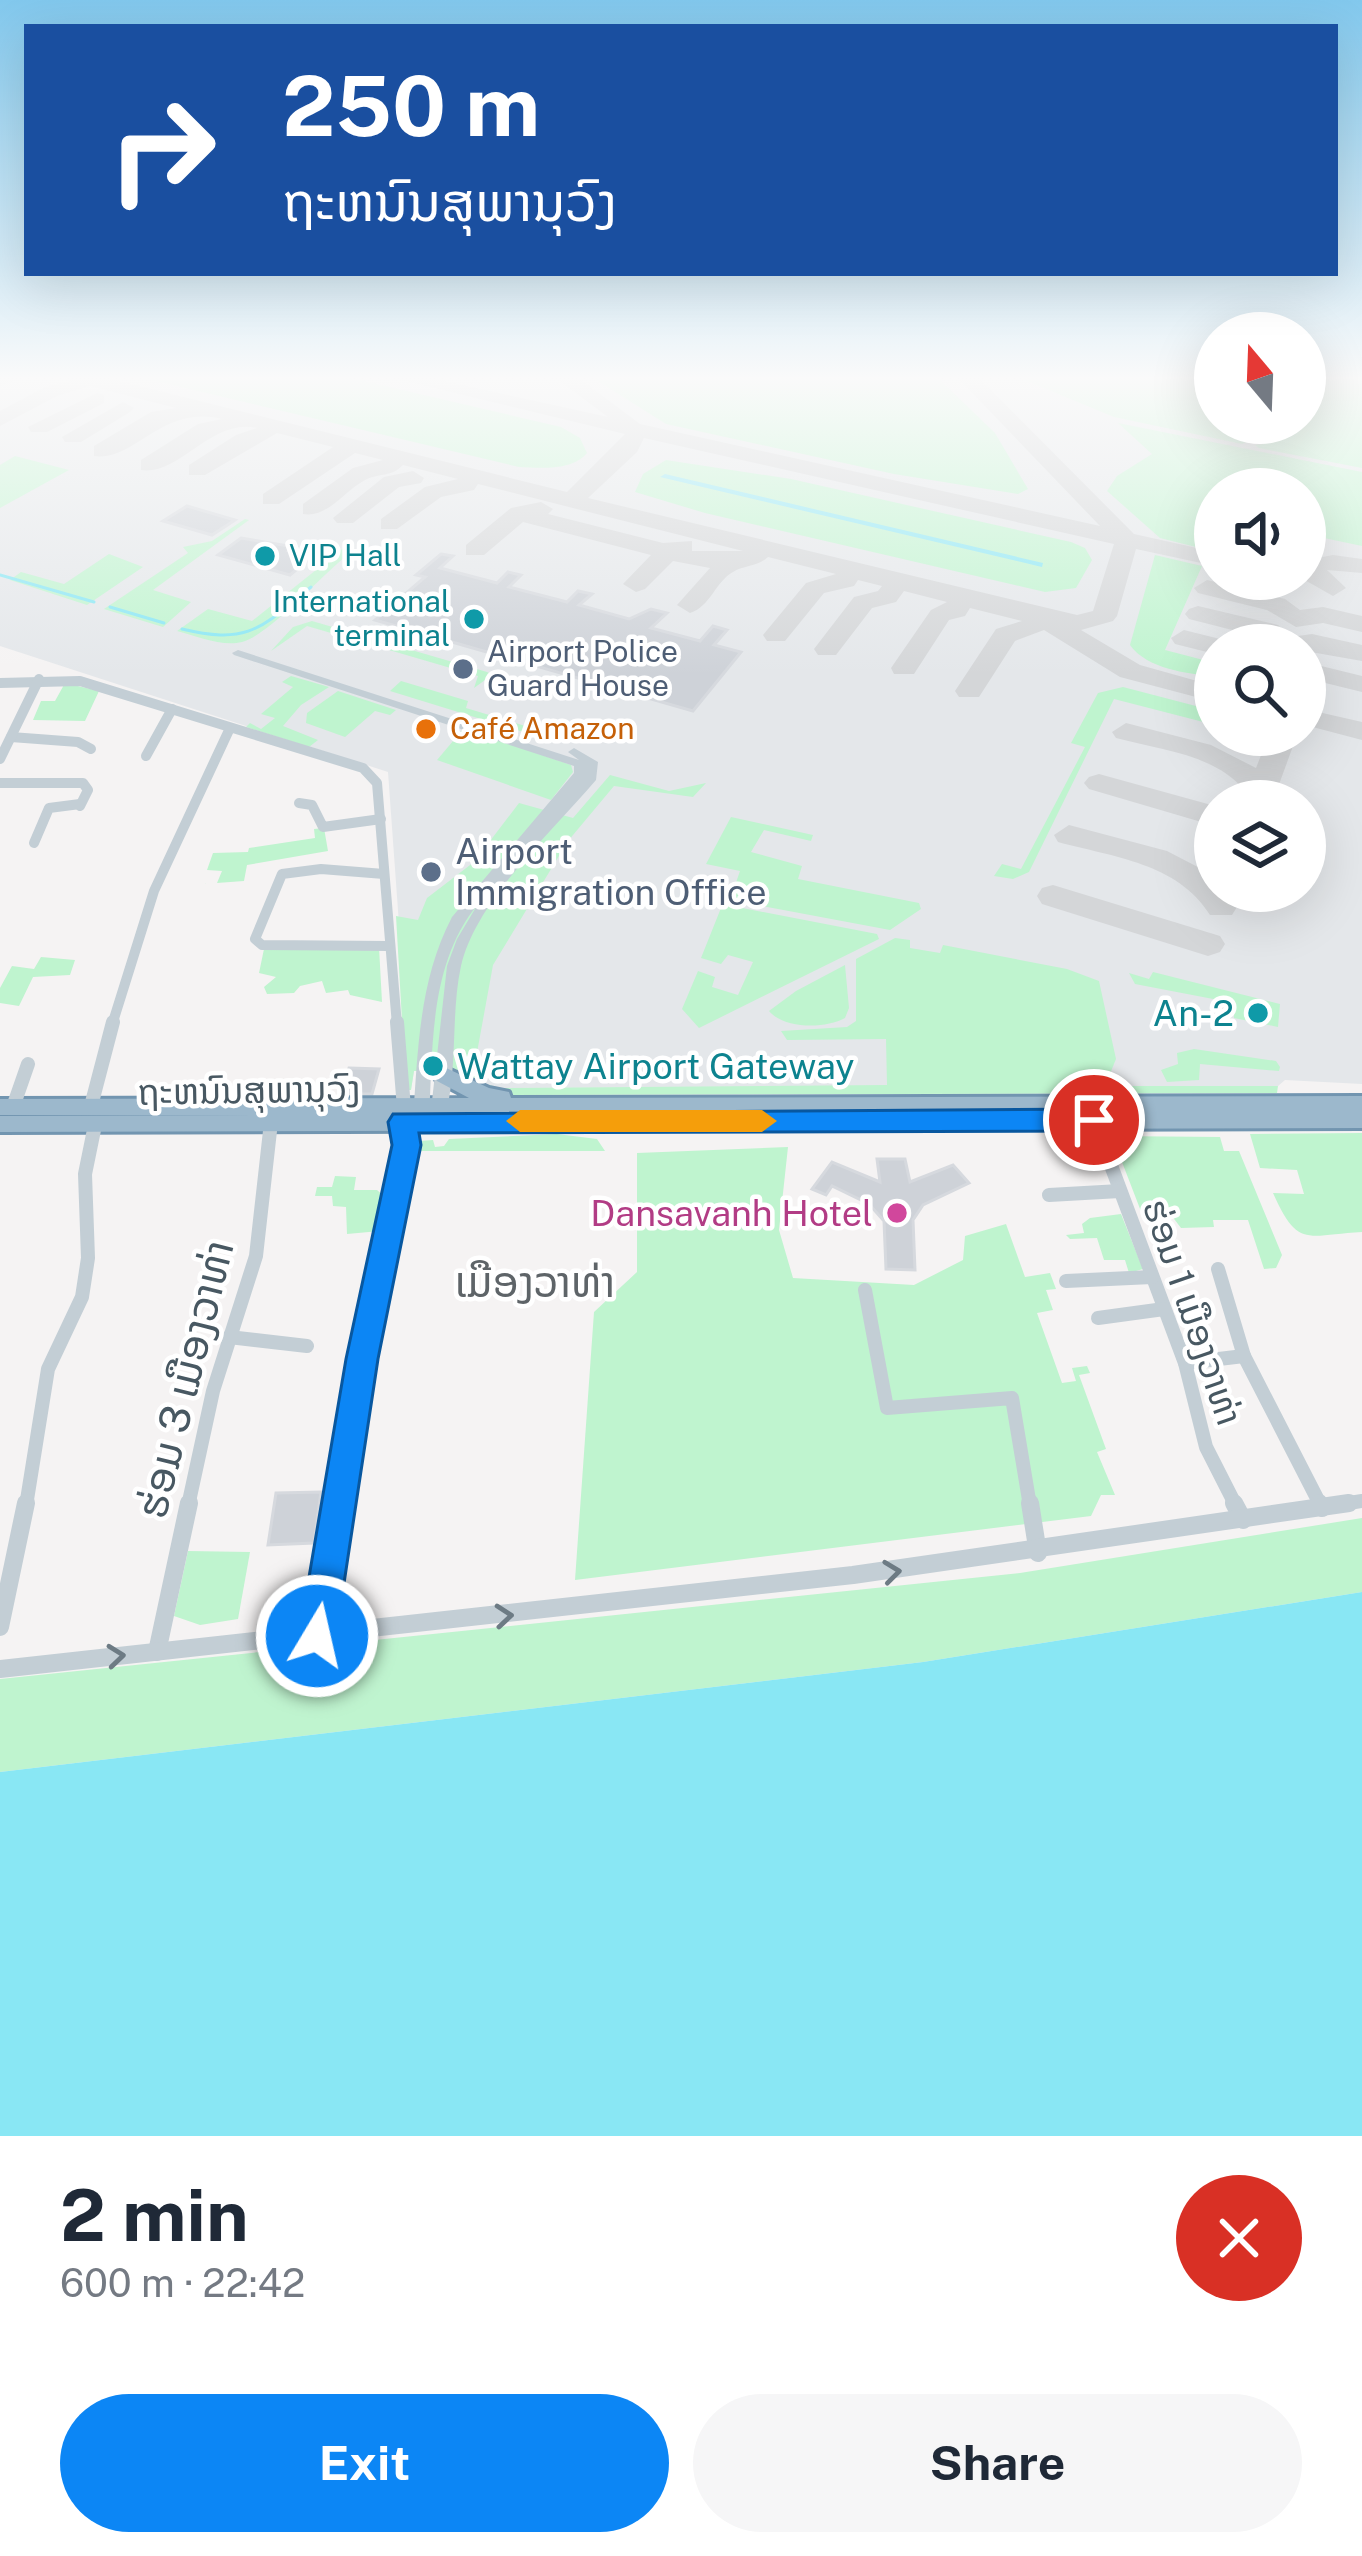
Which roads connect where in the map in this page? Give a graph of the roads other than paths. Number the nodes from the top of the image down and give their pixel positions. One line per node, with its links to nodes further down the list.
1 (238, 653): 15 (street)
2 (39, 679): 3 (street); 4 (street); 6 (street)
3 (0, 683)
4 (172, 709): 5 (street); 8 (street)
5 (230, 728): 12 (street); 25 (street)
6 (11, 737): 7 (street); 9 (street)
7 (91, 749)
8 (146, 756)
9 (0, 759)
10 (0, 783): 13 (street)
11 (299, 803): 12 (street)
12 (381, 819): 14 (street)
13 (34, 843)
14 (384, 874): 16 (street); 16 (street)
15 (479, 902): 17 (street); 18 (street)
16 (388, 946): 24 (street)
17 (434, 981): 18 (street); 24 (street)
18 (453, 981): 20 (street)
19 (28, 1064): 23 (street)
20 (444, 1075): 22 (highway); 24 (street)
21 (1362, 1104): 22 (highway, ຖະຫນົນສຸພານຸວົງ)
22 (633, 1105): 24 (highway, ຖະຫນົນສຸພານຸວົງ)
23 (4, 1113): 25 (highway, ຖະຫນົນສຸພານຸວົງ)
24 (421, 1114): 25 (highway, ຖະຫນົນສຸພານຸວົງ); 26 (highway, ຖະຫນົນສຸພານຸວົງ); 28 (highway, ຖະຫນົນສຸພານຸວົງ); 46 (street)
25 (93, 1115): 28 (highway, ຖະຫນົນສຸພານຸວົງ); 45 (street)
26 (1094, 1120): 27 (highway, ຖະຫນົນສຸພານຸວົງ); 29 (street, ຮ່ອມ 1 ເມືອງວາທ່າ)
27 (1362, 1120)
28 (271, 1122): 37 (street, ຮ່ອມ 3 ເມືອງວາທ່າ)
29 (1120, 1191): 30 (street); 32 (street, ຮ່ອມ 1 ເມືອງວາທ່າ)
30 (1049, 1196)
31 (1218, 1269): 39 (street)
32 (1152, 1277): 33 (street); 35 (street, ຮ່ອມ 1 ເມືອງວາທ່າ)
33 (1066, 1281)
34 (865, 1290): 44 (street)
35 (1164, 1309): 36 (street); 40 (street, ຮ່ອມ 1 ເມືອງວາທ່າ)
36 (1098, 1318)
37 (229, 1337): 38 (street); 47 (street, ຮ່ອມ 3 ເມືອງວາທ່າ)
38 (307, 1346)
39 (1244, 1355): 40 (street); 42 (street)
40 (1185, 1363): 43 (street, ຮ່ອມ 1 ເມືອງວາທ່າ)
41 (1362, 1501): 42 (street)
42 (1322, 1508): 43 (street)
43 (1243, 1520): 44 (street)
44 (1038, 1553): 46 (street, one-way to 44)
45 (0, 1627)
46 (317, 1636): 47 (street)
47 (157, 1652): 48 (street, one-way to 47)
48 (0, 1669)

